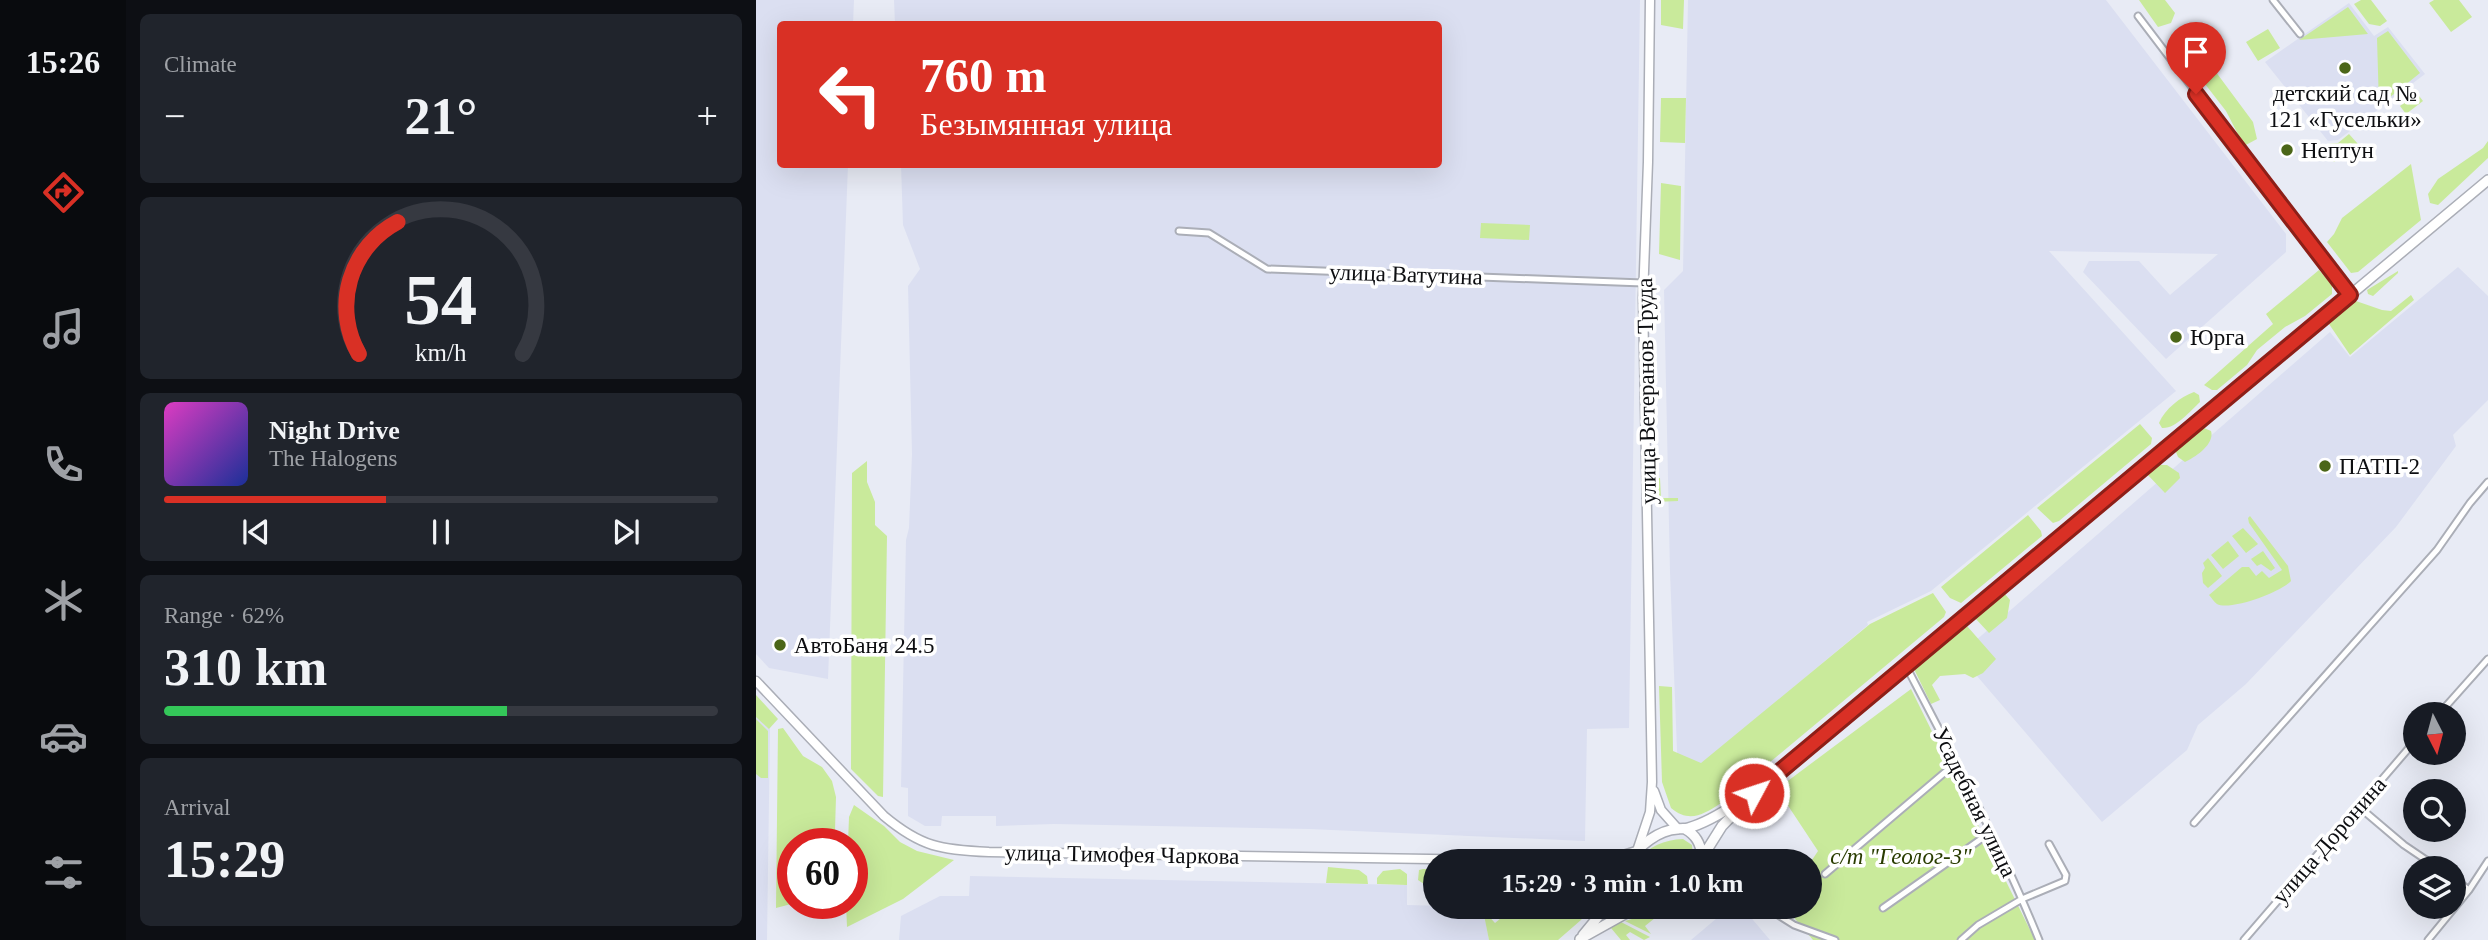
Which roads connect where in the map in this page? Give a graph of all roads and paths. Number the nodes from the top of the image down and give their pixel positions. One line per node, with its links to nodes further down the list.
1 (1650, 0): 7 (main road, улица Ветеранов Труда)
2 (2273, 0): 4 (street)
3 (2138, 16): 8 (street)
4 (2300, 34)
5 (2488, 180): 8 (main road)
6 (1179, 231): 7 (street, улица Ватутина)
7 (1643, 283): 16 (main road, улица Ветеранов Труда)
8 (2350, 295): 11 (main road)
9 (2488, 482): 19 (street)
10 (2488, 659): 13 (street)
11 (1906, 666): 15 (street, Усадебная улица); 17 (main road)
12 (756, 681): 28 (main road, улица Тимофея Чаркова)
13 (2450, 702)
14 (2403, 755): 18 (street, улица Доронина)
15 (1956, 762): 21 (street, Усадебная улица); 30 (street)
16 (1652, 782): 20 (main road); 23 (main road)
17 (1754, 793): 20 (main road); 26 (main road)
18 (2358, 806): 27 (street); 42 (street, улица Доронина)
19 (2194, 823)
20 (1681, 829): 24 (main road); 25 (main road)
21 (1991, 832): 33 (street, Усадебная улица); 34 (street)
22 (2049, 845): 33 (street)
23 (1637, 849)
24 (1638, 849)
25 (1700, 849)
26 (1709, 849)
27 (2420, 856)
28 (1423, 859)
29 (2488, 861): 32 (street)
30 (1825, 874)
31 (2466, 888): 32 (street)
32 (2469, 890): 43 (street)
33 (2022, 899): 40 (street); 41 (street, Усадебная улица)
34 (1883, 908)
35 (1596, 919): 38 (main road)
36 (1616, 919): 38 (main road)
37 (1785, 919): 39 (street)
38 (1580, 939)
39 (1835, 940)
40 (1961, 940)
41 (2039, 940)
42 (2244, 940)
43 (2428, 940)

